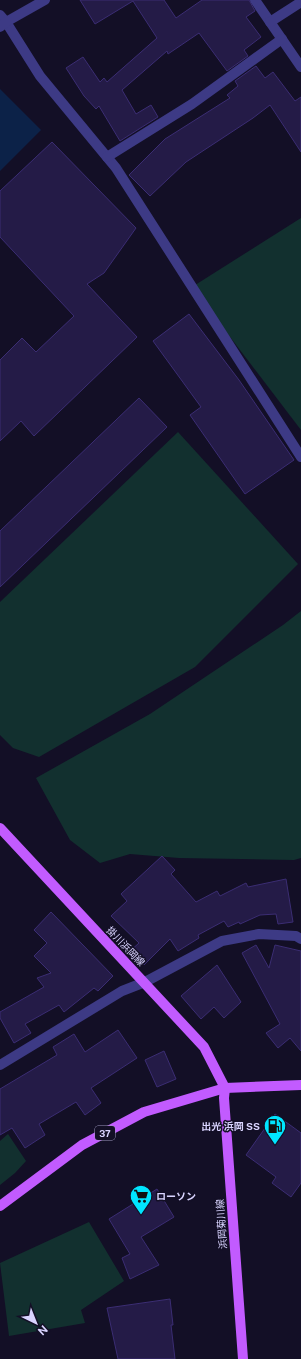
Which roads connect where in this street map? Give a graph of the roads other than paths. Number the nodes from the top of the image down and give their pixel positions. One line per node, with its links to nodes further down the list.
1 (45, 0): 4 (street)
2 (255, 0): 5 (street)
3 (301, 2): 5 (street)
4 (2, 21): 8 (street)
5 (270, 22): 6 (street)
6 (282, 39): 7 (street); 8 (street)
7 (301, 67)
8 (107, 157): 9 (street)
9 (301, 457)
10 (0, 828): 12 (main road, 掛川浜岡線)
11 (301, 940): 12 (street)
12 (145, 982): 13 (street); 15 (main road, 掛川浜岡線)
13 (0, 1065)
14 (301, 1085): 15 (main road, 37)
15 (225, 1088): 16 (main road, 37); 17 (main road, 浜岡菊川線)
16 (0, 1206)
17 (243, 1359)

